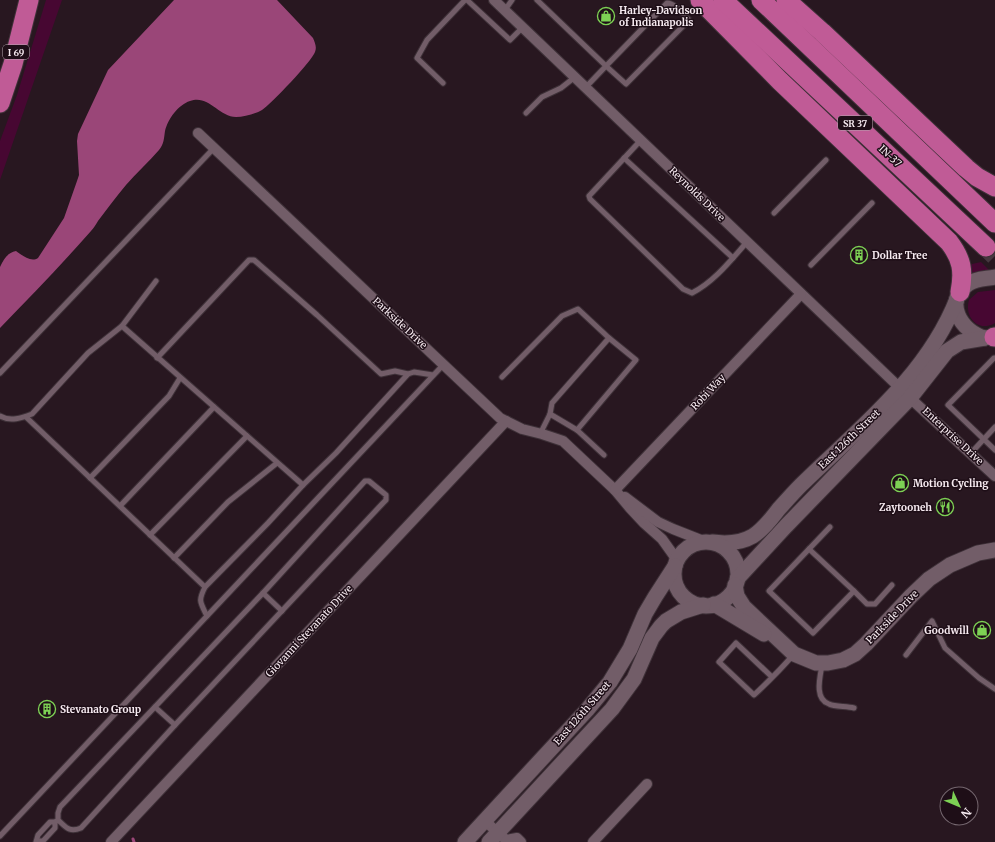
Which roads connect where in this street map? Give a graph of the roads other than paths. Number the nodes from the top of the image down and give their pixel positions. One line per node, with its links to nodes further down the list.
1 (29, 0): 16 (highway, I 69)
2 (466, 0): 11 (lane); 14 (lane)
3 (494, 0): 10 (street, Reynolds Drive)
4 (512, 0): 10 (lane)
5 (537, 0): 12 (lane)
6 (700, 0): 34 (highway)
7 (723, 0): 28 (highway, IN-37 / SR 37)
8 (761, 0): 26 (highway, SR 37)
9 (786, 0): 23 (highway)
10 (505, 10): 11 (street, Reynolds Drive)
11 (523, 27): 13 (street, Reynolds Drive)
12 (606, 66): 12 (lane); 15 (lane)
13 (575, 77): 15 (street, Reynolds Drive); 17 (lane)
14 (443, 83)
15 (586, 87): 19 (street, Reynolds Drive)
16 (0, 103)
17 (526, 113)
18 (198, 133): 20 (street, Parkside Drive)
19 (641, 140): 21 (lane); 27 (street, Reynolds Drive)
20 (214, 148): 40 (street, Parkside Drive); 41 (lane)
21 (624, 158): 29 (lane); 29 (lane)
22 (826, 160): 25 (lane)
23 (995, 187)
24 (872, 202): 30 (lane)
25 (774, 213)
26 (995, 223)
27 (747, 242): 29 (lane); 33 (street, Reynolds Drive)
28 (986, 247)
29 (733, 258)
30 (811, 265)
31 (995, 277): 34 (main road)
32 (156, 281): 35 (lane)
33 (801, 294): 46 (street, Reynolds Drive); 64 (street, Robi Way)
34 (959, 295): 36 (main road); 46 (main road, East 126th Street)
35 (122, 326): 38 (lane); 50 (lane)
36 (992, 337): 46 (main road, East 126th Street)
37 (609, 338): 44 (lane); 48 (lane); 53 (lane)
38 (157, 358): 42 (lane); 45 (lane)
39 (995, 358): 56 (lane)
40 (444, 364): 43 (lane); 51 (street, Parkside Drive)
41 (0, 373)
42 (408, 374): 43 (lane); 63 (lane)
43 (433, 376): 80 (lane)
44 (502, 377)
45 (180, 378): 47 (lane); 62 (lane)
46 (905, 393): 58 (street, Enterprise Drive); 68 (main road, East 126th Street); 73 (main road, East 126th Street)
47 (214, 407): 55 (lane); 65 (lane)
48 (550, 414): 53 (lane); 54 (lane)
49 (0, 416): 50 (lane)
50 (26, 417): 62 (lane)
51 (506, 421): 54 (street, Parkside Drive); 95 (street, Giovanni Stevanato Drive)
52 (995, 427): 56 (lane)
53 (577, 430): 59 (lane)
54 (540, 434): 64 (street, Parkside Drive)
55 (246, 436): 60 (lane); 67 (lane)
56 (984, 439): 57 (lane); 58 (lane)
57 (995, 450)
58 (971, 453): 61 (street, Enterprise Drive)
59 (604, 455)
60 (278, 463): 63 (lane); 71 (lane)
61 (995, 476)
62 (90, 478): 65 (lane)
63 (303, 485): 75 (lane)
64 (615, 490): 68 (street, Parkside Drive); 72 (street, Parkside Drive)
65 (120, 506): 67 (lane)
66 (830, 528): 69 (lane)
67 (150, 535): 71 (lane)
68 (709, 542): 72 (main road); 73 (main road)
69 (809, 549): 76 (lane); 76 (lane)
70 (995, 550): 83 (main road, Parkside Drive)
71 (174, 558): 75 (lane)
72 (676, 563): 78 (main road); 91 (main road, East 126th Street)
73 (736, 582): 78 (main road); 81 (main road, Parkside Drive)
74 (892, 586): 76 (lane)
75 (205, 587): 80 (lane)
76 (854, 591)
77 (263, 593): 79 (lane); 79 (lane); 86 (lane)
78 (709, 605): 81 (main road, Parkside Drive); 93 (main road, East 126th Street)
79 (282, 611): 88 (lane)
80 (207, 616): 92 (lane)
81 (791, 651): 83 (main road, Parkside Drive); 84 (lane)
82 (906, 655): 85 (lane)
83 (822, 664): 87 (lane)
84 (772, 678): 84 (lane)
85 (995, 689)
86 (155, 707): 88 (lane); 90 (lane)
87 (854, 708)
88 (175, 726): 90 (lane)
89 (648, 784): 98 (street)
90 (56, 821): 94 (lane)
91 (485, 821): 93 (street); 96 (main road, East 126th Street)
92 (0, 836)
93 (500, 839): 97 (street)
94 (36, 841)
95 (111, 842)
96 (464, 842)
97 (522, 842)
98 (593, 842)

